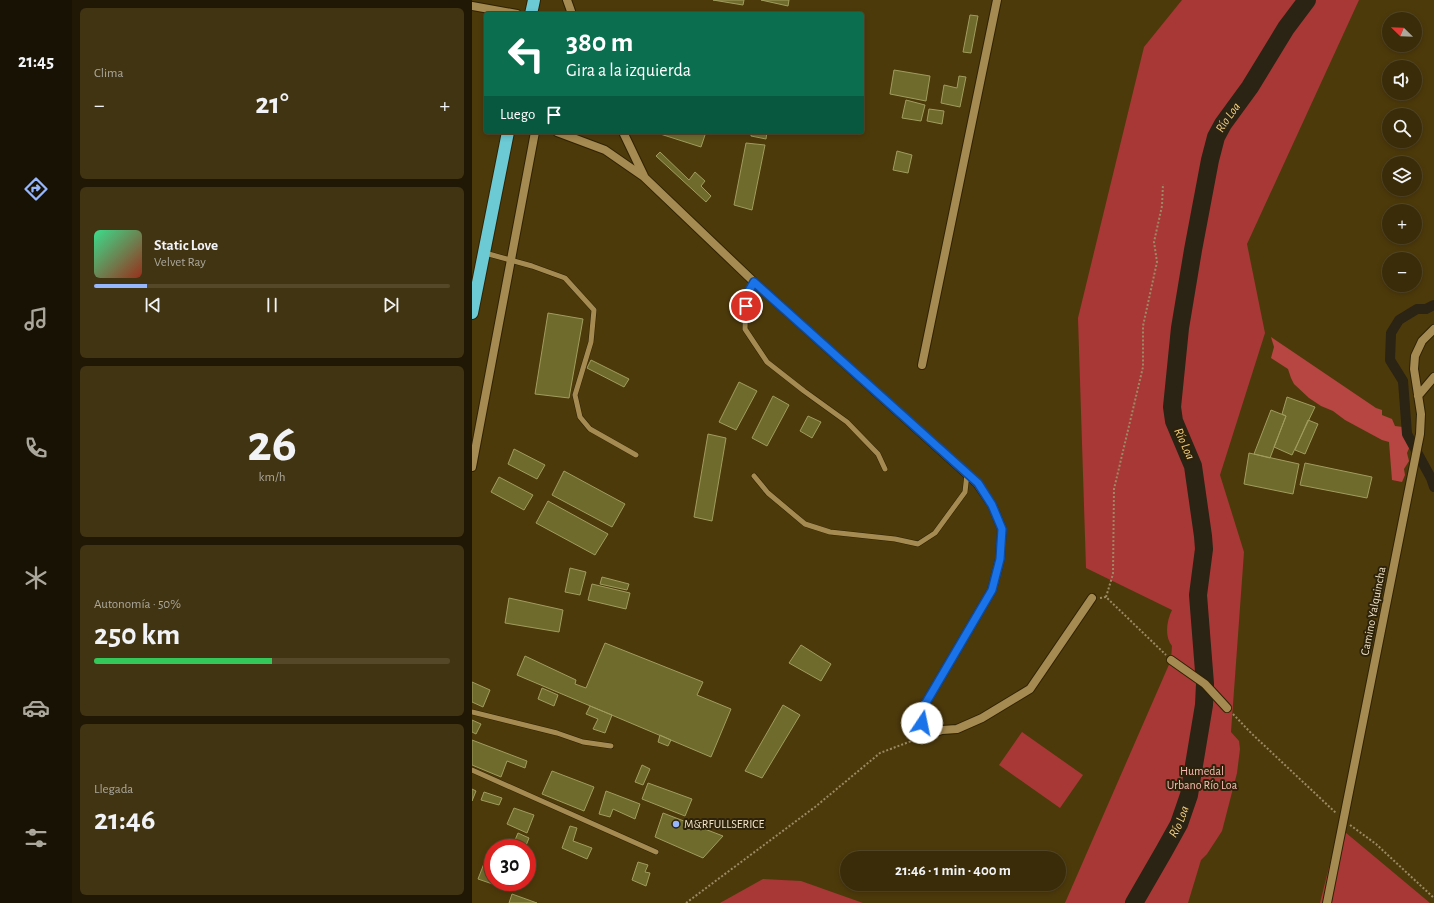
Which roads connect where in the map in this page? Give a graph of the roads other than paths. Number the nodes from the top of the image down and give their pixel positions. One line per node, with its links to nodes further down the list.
1 (534, 0): 6 (highway)
2 (567, 0): 7 (street)
3 (997, 0): 18 (street)
4 (472, 6): 5 (street)
5 (506, 12)
6 (531, 12)
7 (571, 12)
8 (508, 134): 13 (highway)
9 (535, 134): 14 (street)
10 (562, 134): 12 (street)
11 (624, 134): 12 (street)
12 (644, 177): 15 (street)
13 (484, 253): 14 (lane); 16 (highway)
14 (512, 260): 21 (lane); 22 (street)
15 (754, 282): 23 (lane); 24 (street)
16 (472, 313)
17 (1434, 329): 20 (street, Camino Yalquincha)
18 (922, 365)
19 (1434, 377): 20 (street)
20 (1418, 396): 33 (street, Camino Yalquincha)
21 (636, 455)
22 (472, 467)
23 (885, 469)
24 (967, 474): 25 (lane); 26 (street)
25 (754, 476)
26 (1092, 598)
27 (1171, 660): 28 (street)
28 (1228, 708)
29 (472, 712): 30 (lane)
30 (611, 746)
31 (472, 770): 32 (lane)
32 (656, 852)
33 (1327, 903)

